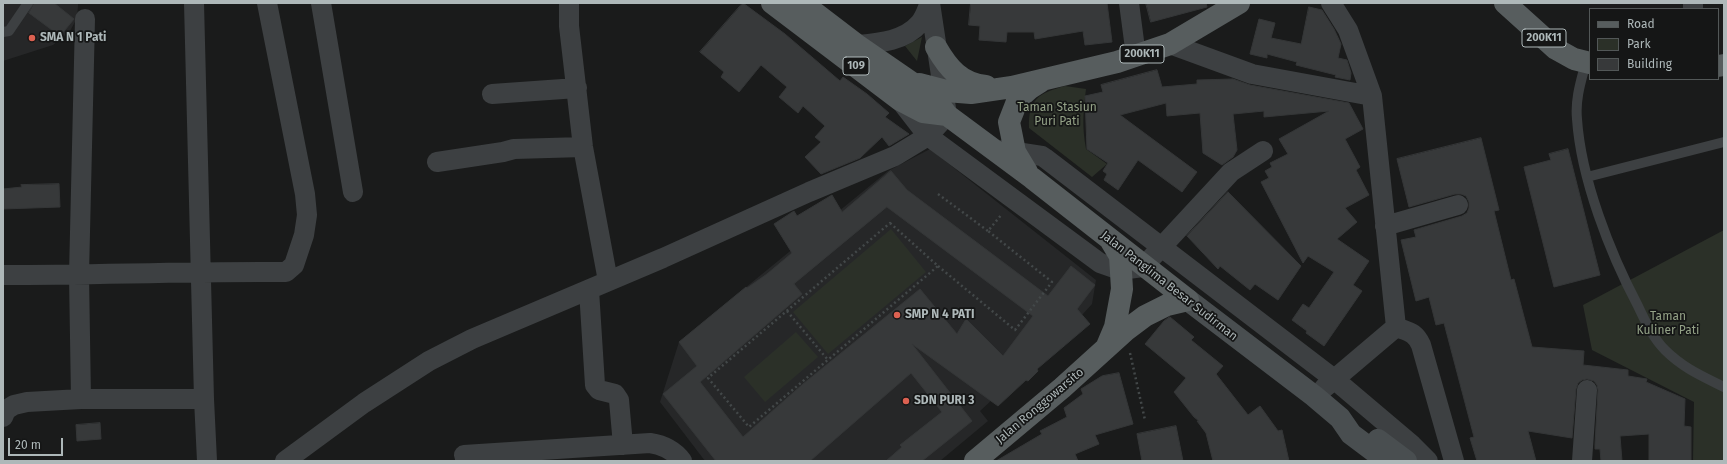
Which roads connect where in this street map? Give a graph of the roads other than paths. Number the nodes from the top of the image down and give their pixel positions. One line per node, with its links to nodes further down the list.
1 (28, 3): 14 (lane)
2 (194, 3): 45 (street)
3 (267, 3): 45 (street)
4 (321, 3): 38 (street)
5 (569, 3): 23 (street)
6 (772, 3): 27 (main road, 109)
7 (802, 3): 16 (main road, 109)
8 (930, 3): 16 (street); 17 (street)
9 (1129, 3): 18 (street)
10 (1239, 3): 15 (main road, 200K11)
11 (1331, 3): 26 (street)
12 (1505, 3): 19 (main road, 200K11)
13 (84, 19): 47 (street)
14 (3, 32)
15 (1170, 44): 18 (main road, 200K11); 26 (street)
16 (857, 45): 21 (main road, 109)
17 (936, 47): 22 (main road); 24 (street)
18 (1136, 56): 20 (main road, 200K11)
19 (1588, 63): 36 (lane)
20 (1041, 79): 22 (main road); 34 (main road)
21 (913, 83): 24 (main road); 28 (main road)
22 (1012, 87): 24 (main road)
23 (577, 88): 25 (street); 31 (street)
24 (943, 91): 28 (street)
25 (492, 94)
26 (1372, 96): 40 (street)
27 (900, 100): 28 (main road, 109); 29 (street)
28 (947, 115): 29 (street); 32 (main road, Jalan Panglima Besar Sudirman)
29 (928, 136): 44 (street); 48 (street)
30 (1724, 142): 36 (lane)
31 (583, 147): 35 (street); 48 (street)
32 (991, 148): 34 (street); 37 (main road, Jalan Panglima Besar Sudirman)
33 (1263, 151): 42 (street)
34 (1015, 152): 37 (main road); 42 (street)
35 (437, 162)
36 (1588, 177): 54 (lane)
37 (1032, 178): 41 (main road, Jalan Panglima Besar Sudirman)
38 (353, 192)
39 (1458, 205): 40 (street)
40 (1385, 226): 51 (street)
41 (1111, 241): 43 (main road, Jalan Panglima Besar Sudirman); 44 (main road)
42 (1160, 248): 43 (street); 53 (street)
43 (1143, 266): 44 (street); 50 (main road, Jalan Panglima Besar Sudirman)
44 (1120, 270): 52 (main road)
45 (200, 271): 47 (street); 58 (street)
46 (3, 275): 47 (street)
47 (79, 275): 57 (street)
48 (608, 281): 49 (street)
49 (588, 290): 61 (street); 64 (street)
50 (1188, 300): 52 (main road, Jalan Ronggowarsito); 56 (main road, Jalan Panglima Besar Sudirman)
51 (1396, 327): 53 (street); 70 (street)
52 (1105, 350): 66 (main road, Jalan Ronggowarsito)
53 (1334, 379): 56 (street); 69 (street)
54 (1724, 387)
55 (1586, 390): 71 (street)
56 (1314, 396): 60 (main road, Jalan Panglima Besar Sudirman)
57 (81, 399): 58 (street); 59 (street)
58 (204, 399): 63 (street)
59 (3, 417)
60 (1340, 418): 67 (main road, Jalan Panglima Besar Sudirman); 68 (main road)
61 (623, 445): 62 (street); 65 (street)
62 (464, 455)
63 (207, 461)
64 (285, 461)
65 (682, 461)
66 (975, 461)
67 (1387, 461)
68 (1406, 461)
69 (1428, 461)
70 (1454, 461)
71 (1582, 461)

